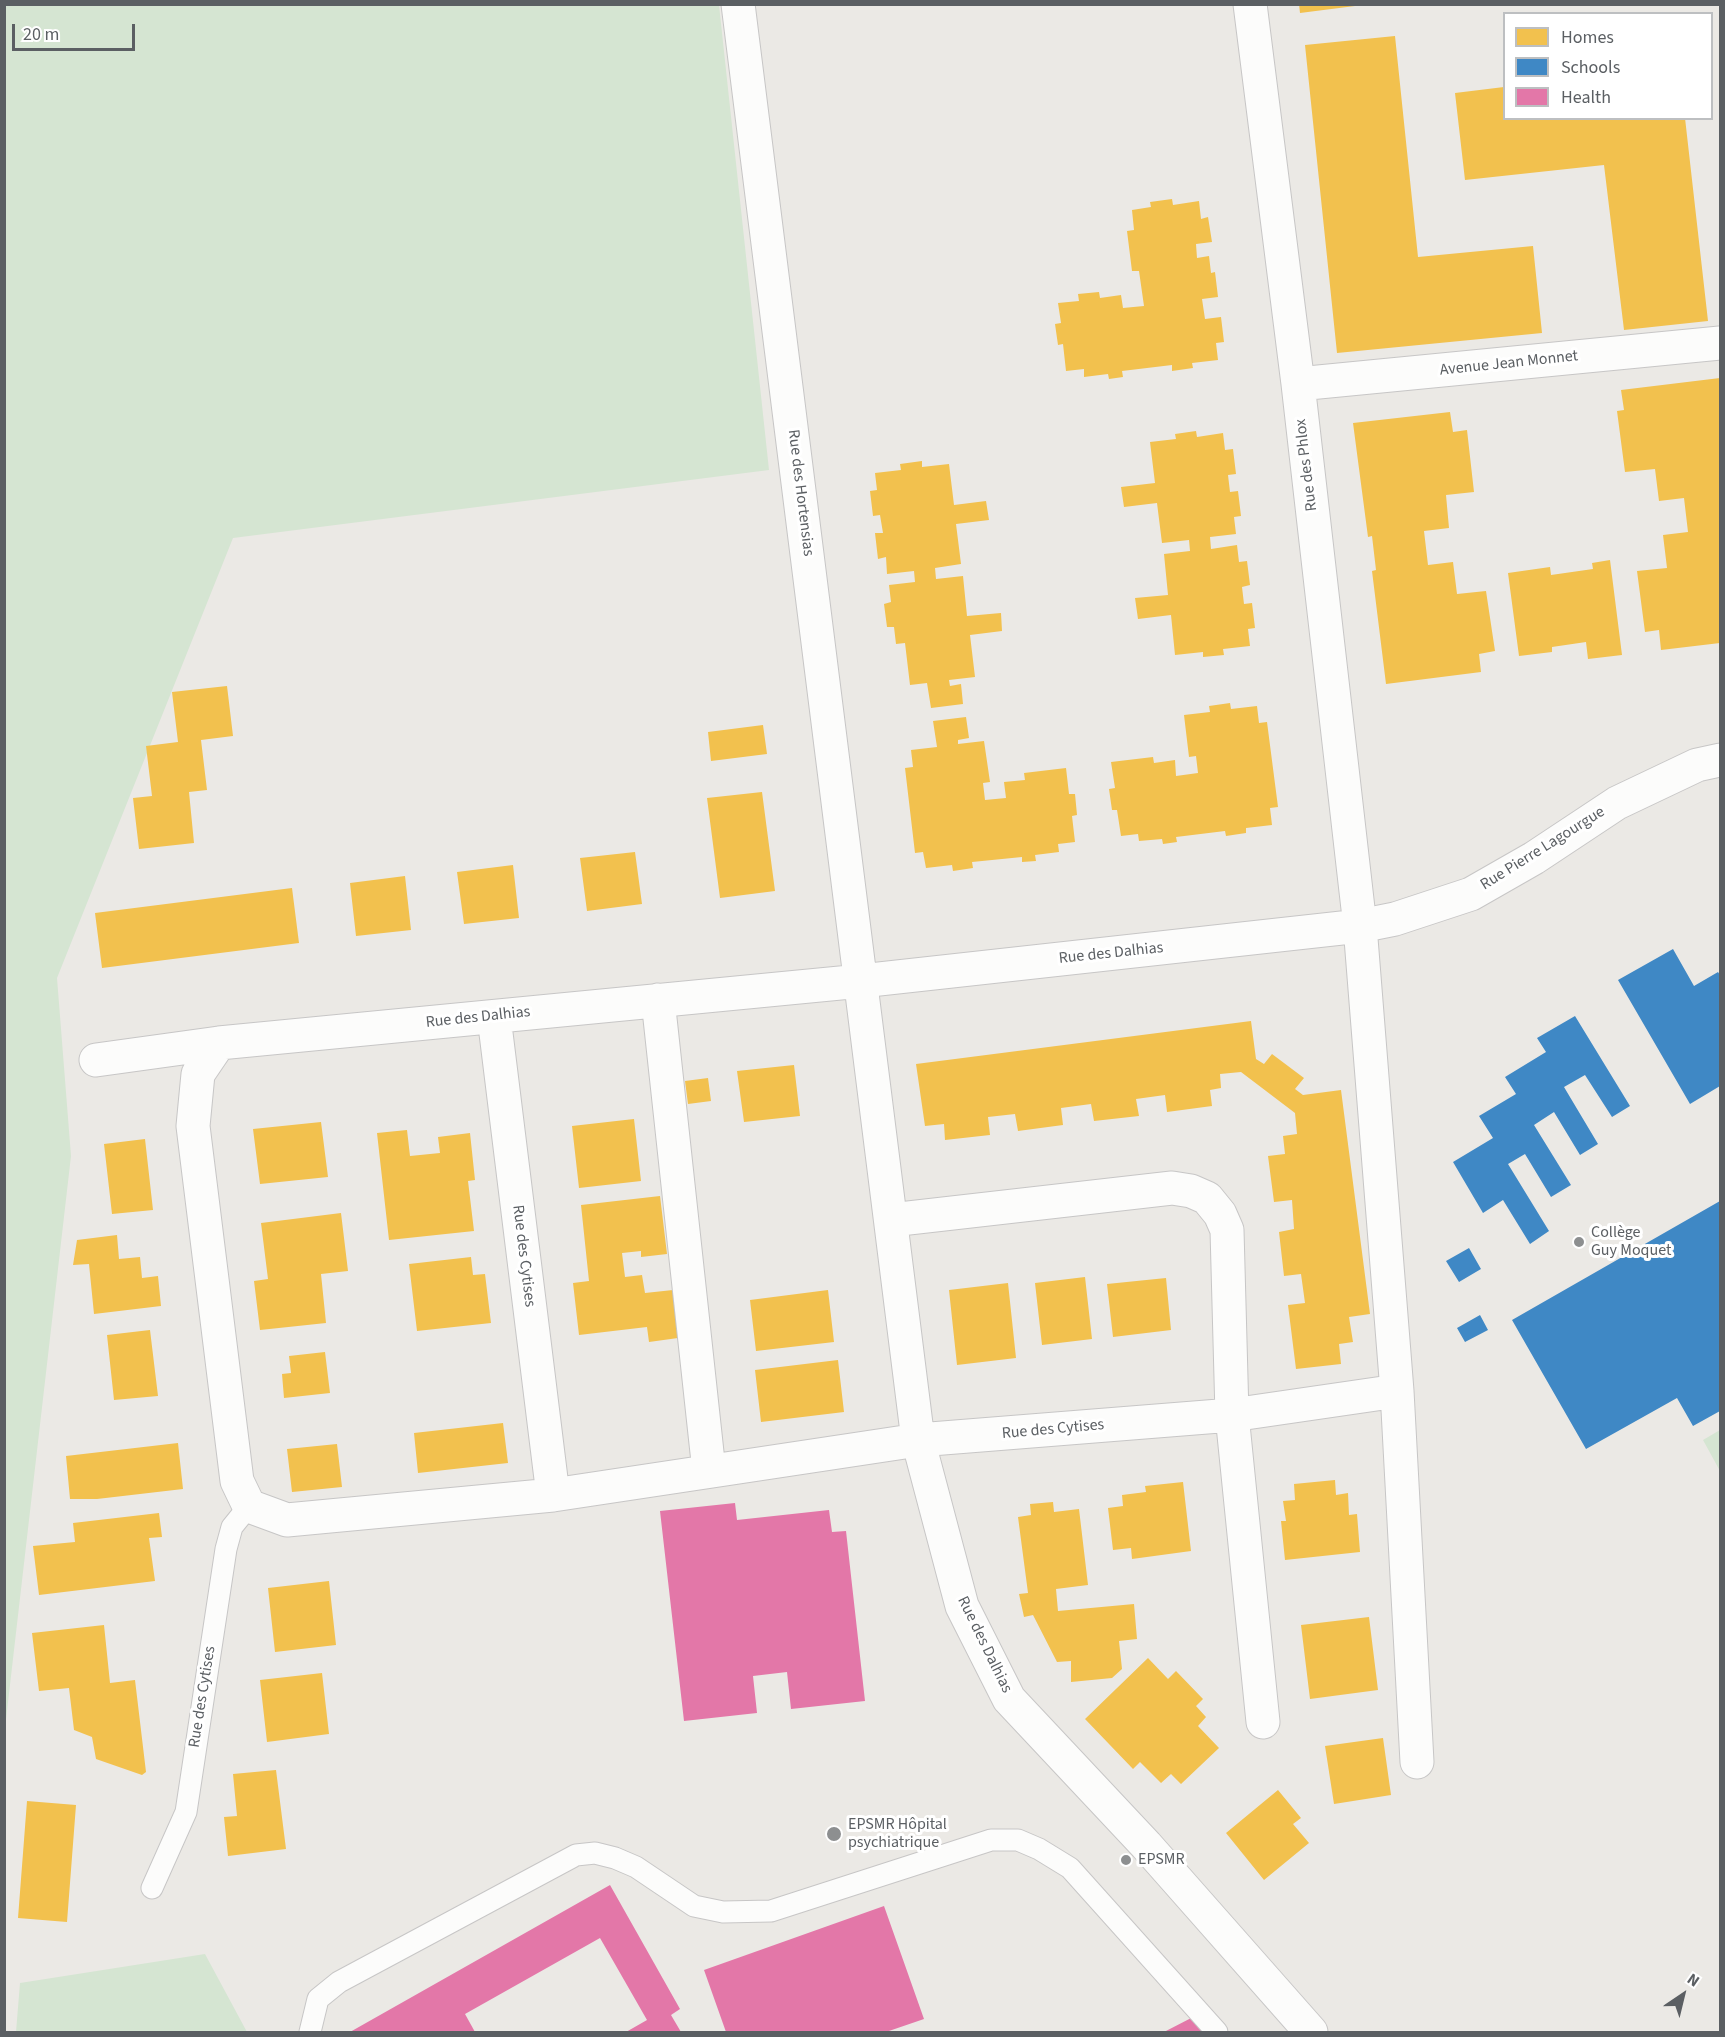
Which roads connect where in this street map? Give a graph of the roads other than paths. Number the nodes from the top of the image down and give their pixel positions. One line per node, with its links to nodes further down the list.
1 (738, 4): 7 (street, Rue des Hortensias)
2 (1250, 4): 4 (street, Rue des Phlox)
3 (1720, 343): 4 (street, Avenue Jean Monnet)
4 (1298, 384): 6 (street, Rue des Phlox)
5 (1720, 760): 6 (street, Rue Pierre Lagourgue)
6 (1360, 926): 7 (street, Rue des Dalhias); 13 (street, Rue des Phlox)
7 (861, 981): 8 (street, Rue des Dalhias); 12 (street, Rue des Dalhias)
8 (658, 1000): 9 (street, Rue des Dalhias); 16 (street)
9 (494, 1017): 10 (street, Rue des Dalhias); 17 (street, Rue des Cytises)
10 (219, 1043): 11 (street, Rue des Dalhias); 18 (street)
11 (96, 1060)
12 (891, 1220): 14 (street); 15 (street, Rue des Dalhias)
13 (1397, 1391): 14 (street, Rue des Cytises); 20 (street, Rue des Phlox)
14 (1232, 1415): 15 (street, Rue des Cytises); 19 (street)
15 (918, 1440): 16 (street, Rue des Cytises); 24 (street, Rue des Dalhias)
16 (709, 1471): 17 (street, Rue des Cytises)
17 (553, 1495): 18 (street, Rue des Cytises)
18 (249, 1506): 21 (lane, Rue des Cytises)
19 (1263, 1722)
20 (1417, 1761)
21 (152, 1888)
22 (310, 2032): 23 (lane)
23 (1217, 2032)
24 (1311, 2032)

